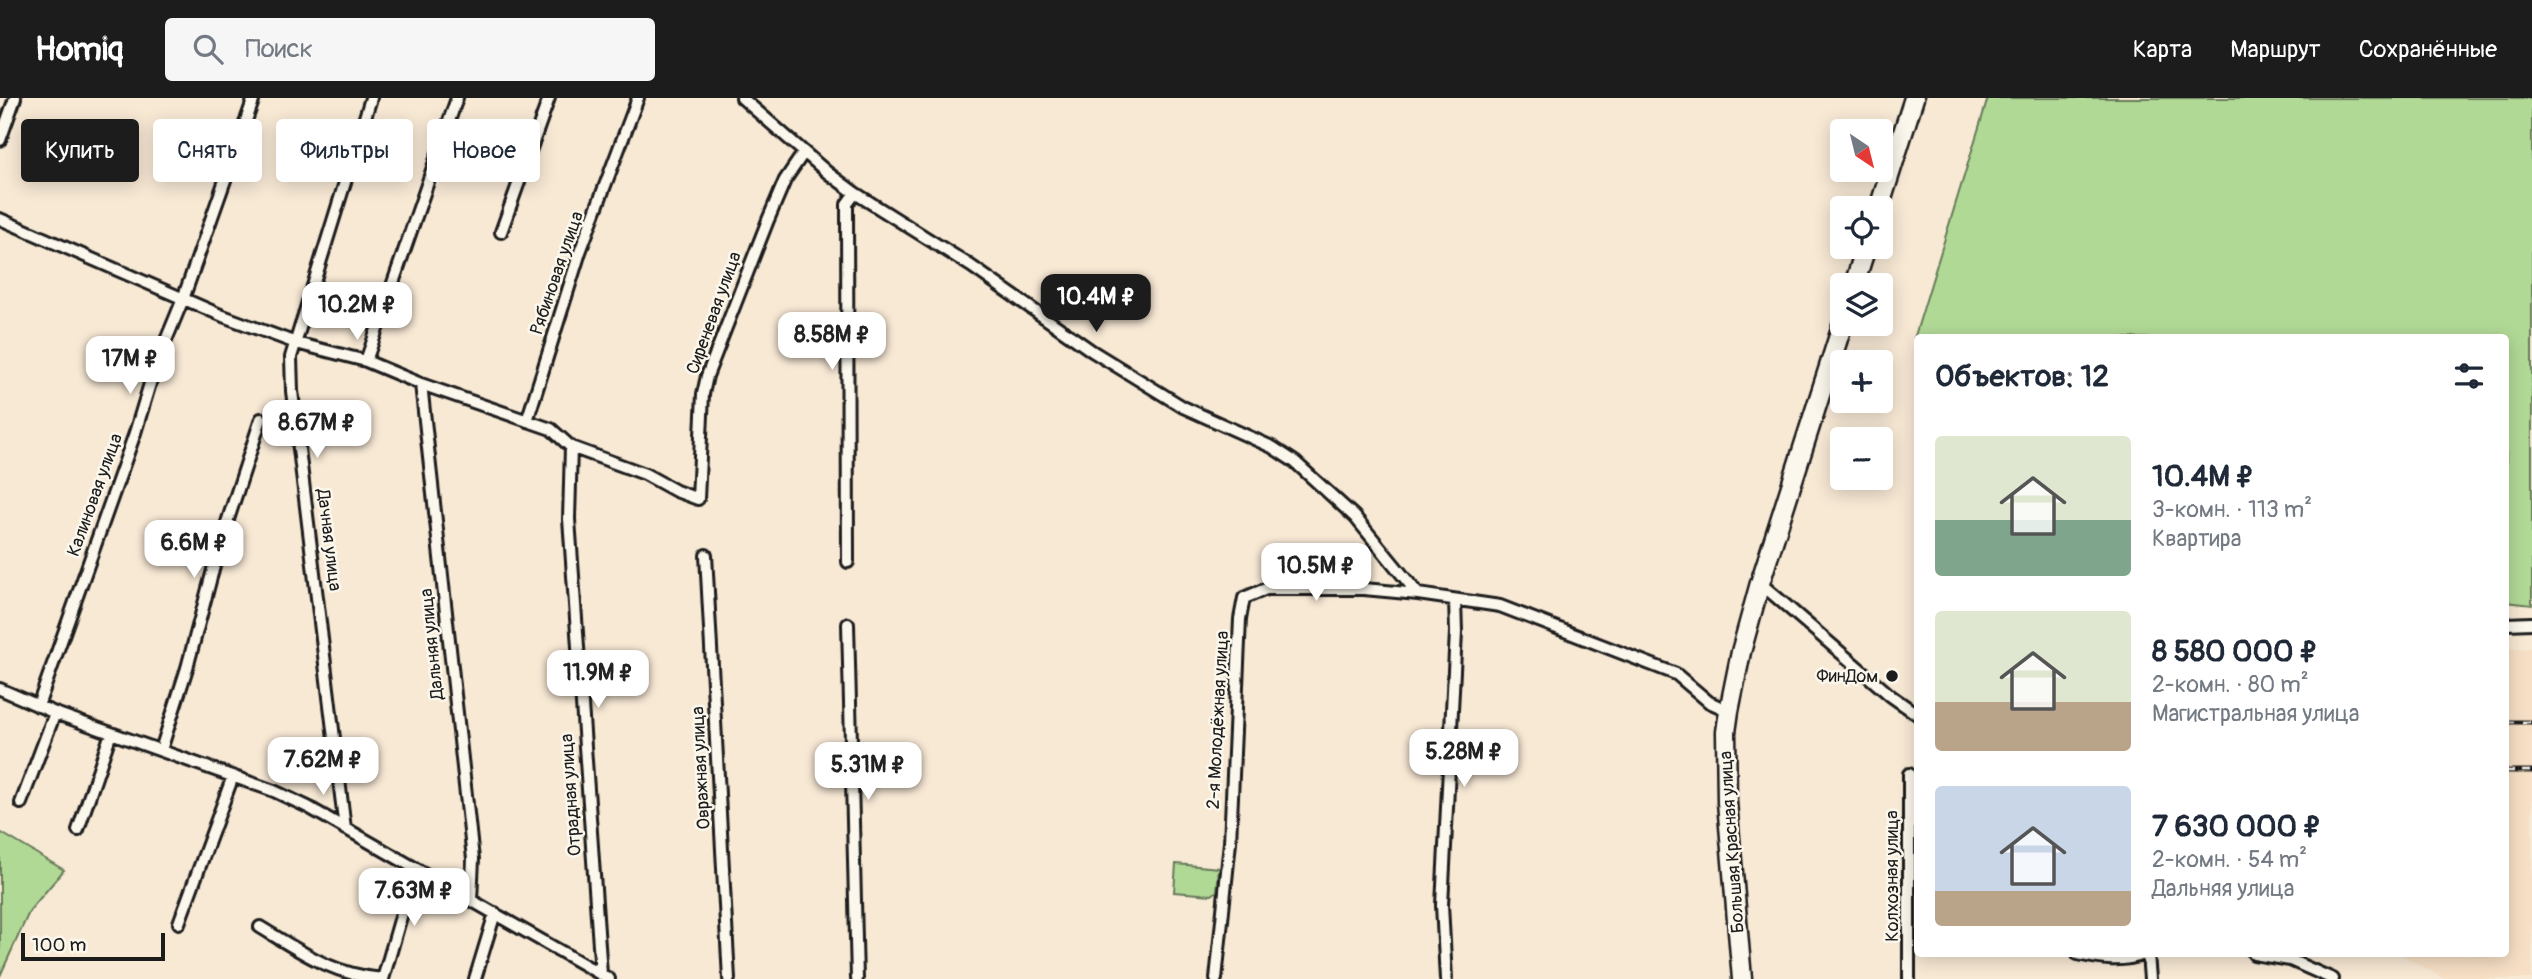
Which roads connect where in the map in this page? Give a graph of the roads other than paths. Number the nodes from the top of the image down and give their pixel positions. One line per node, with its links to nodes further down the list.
1 (15, 98): 9 (street)
2 (254, 98): 15 (street, Калиновая улица)
3 (370, 98): 17 (street, Дачная улица)
4 (457, 98): 18 (street)
5 (549, 98): 14 (street)
6 (638, 98): 21 (street, Рябиновая улица)
7 (742, 98): 10 (street)
8 (1914, 98): 12 (main road)
9 (0, 140)
10 (804, 152): 11 (street); 22 (street, Сиреневая улица)
11 (855, 193): 24 (street); 26 (street)
12 (1883, 196)
13 (0, 219): 15 (street)
14 (501, 232)
15 (183, 299): 17 (street); 32 (street, Калиновая улица)
16 (1839, 336): 25 (main road, Большая Красная улица)
17 (296, 344): 18 (street); 41 (street, Дачная улица)
18 (366, 361): 19 (street)
19 (421, 384): 21 (street); 44 (street, Дальняя улица)
20 (261, 419): 37 (street)
21 (527, 421): 22 (street)
22 (571, 447): 53 (street, Отрадная улица)
23 (706, 555): 55 (street, Овражная улица)
24 (848, 562)
25 (1760, 583): 33 (main road, Большая Красная улица); 34 (street)
26 (1418, 594): 27 (street, 2-я Молодёжная улица); 57 (street, 2-я Молодёжная улица)
27 (1455, 601): 33 (street, 2-я Молодёжная улица); 58 (street)
28 (2532, 623): 30 (street)
29 (848, 624): 56 (street)
30 (2509, 624)
31 (0, 689): 32 (street)
32 (38, 706): 35 (street)
33 (1729, 711): 59 (main road, Большая Красная улица)
34 (1914, 712)
35 (55, 713): 36 (street); 40 (street)
36 (111, 733): 37 (street); 42 (street)
37 (161, 751): 39 (street)
38 (1909, 774): 48 (street, Колхозная улица)
39 (233, 776): 41 (street); 46 (street)
40 (21, 803)
41 (345, 829): 43 (street)
42 (78, 830)
43 (415, 868): 44 (street); 47 (street)
44 (471, 900): 45 (street)
45 (495, 914): 53 (street); 54 (street)
46 (179, 923)
47 (260, 927)
48 (1914, 950): 60 (street, Колхозная улица)
49 (2091, 957): 50 (street)
50 (2132, 957)
51 (2146, 957): 61 (street)
52 (2272, 957): 62 (street)
53 (606, 977)
54 (475, 979)
55 (729, 979)
56 (857, 979)
57 (1216, 979)
58 (1446, 979)
59 (1742, 979)
60 (1909, 979)
61 (2150, 979)
62 (2333, 979)

